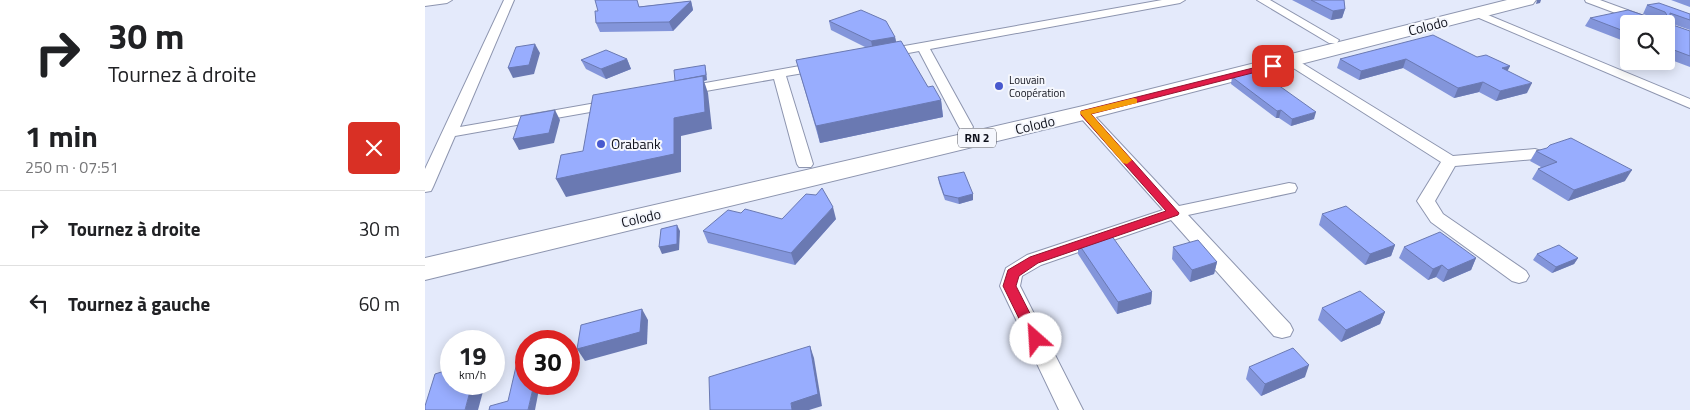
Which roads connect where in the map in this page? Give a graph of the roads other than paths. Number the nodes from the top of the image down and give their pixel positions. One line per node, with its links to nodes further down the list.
1 (447, 0): 7 (street)
2 (509, 0): 21 (street)
3 (1180, 0): 11 (street)
4 (1262, 0): 10 (street)
5 (1527, 0): 8 (main road, Colodo / RN 2)
6 (1590, 0): 9 (street)
7 (425, 3)
8 (1480, 7): 10 (main road, Colodo / RN 2); 13 (main road, Colodo / RN 2); 18 (street)
9 (1631, 15)
10 (1333, 40): 20 (main road, Colodo / RN 2)
11 (923, 47): 12 (street); 20 (street)
12 (873, 56)
13 (1292, 61): 19 (main road, Colodo / RN 2); 23 (street)
14 (835, 63): 15 (street)
15 (779, 74): 16 (street); 24 (street)
16 (672, 93)
17 (624, 102): 21 (street)
18 (1690, 104)
19 (1084, 113): 27 (street); 29 (main road, Colodo / RN 2)
20 (966, 127): 24 (main road, Colodo / RN 2)
21 (449, 133): 25 (street)
22 (1535, 154): 23 (street)
23 (1450, 160): 30 (street)
24 (805, 164): 28 (main road, Colodo / RN 2)
25 (425, 187)
26 (1289, 188): 27 (street)
27 (1173, 213): 31 (street); 32 (street)
28 (425, 252)
29 (425, 269)
30 (1519, 276)
31 (1282, 330)
32 (1071, 410)

